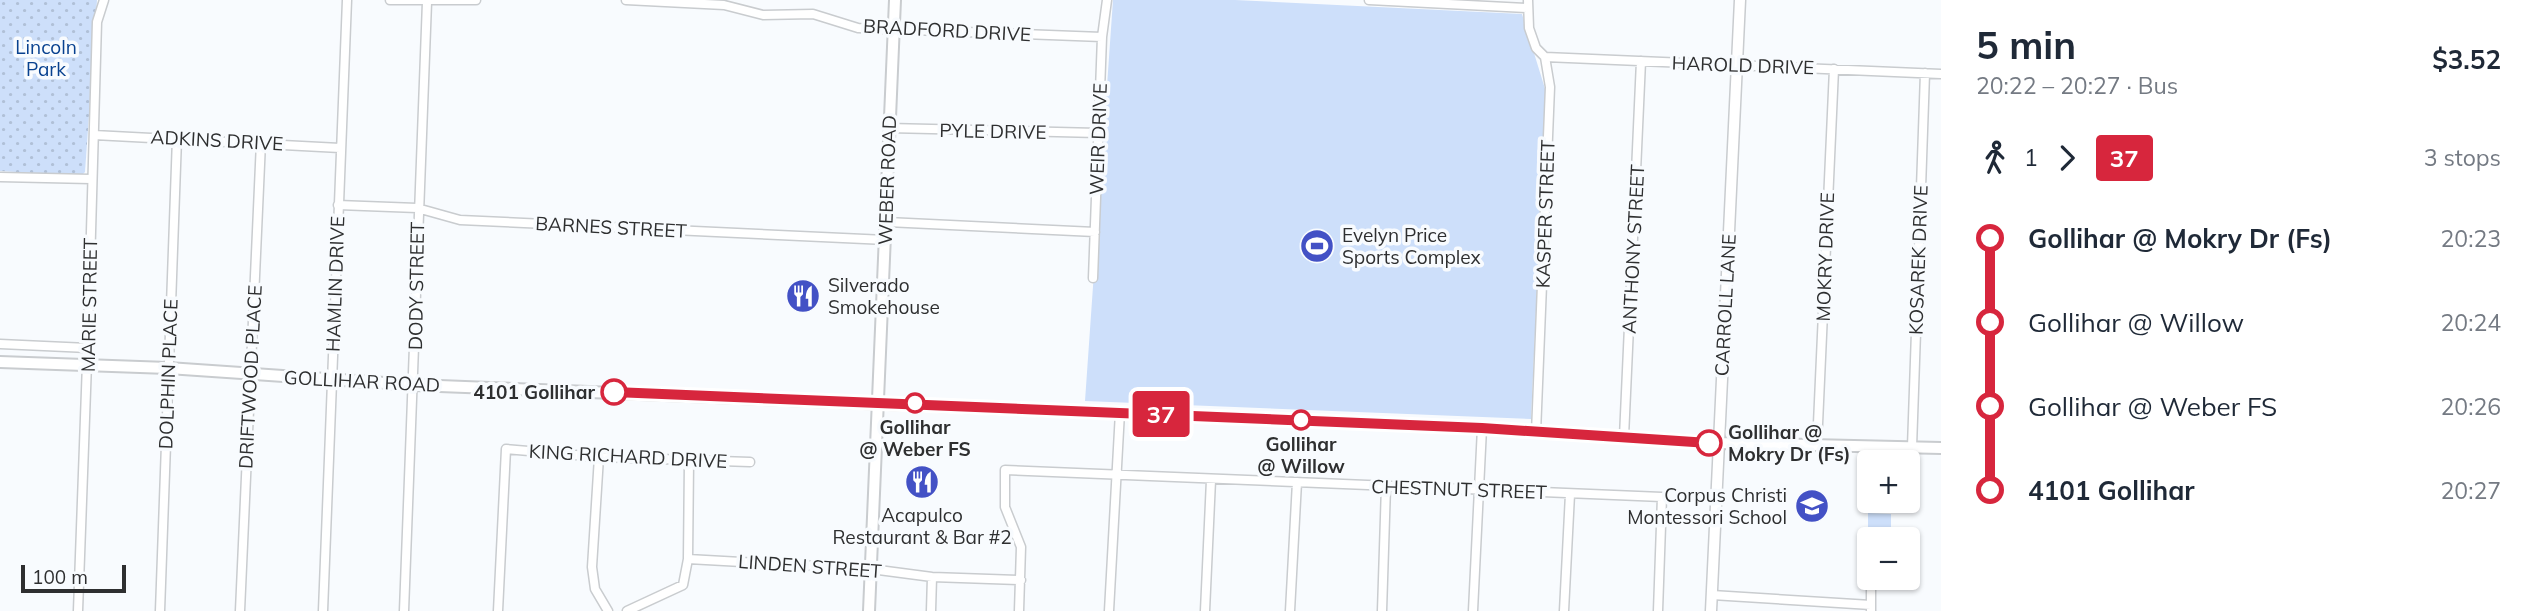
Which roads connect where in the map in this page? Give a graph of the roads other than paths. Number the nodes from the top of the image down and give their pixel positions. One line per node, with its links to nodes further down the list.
1 (104, 0): 22 (street, MARIE STREET)
2 (347, 0): 25 (street, HAMLIN DRIVE)
3 (390, 0): 10 (street)
4 (475, 0): 10 (street)
5 (626, 0): 12 (street, BRADFORD DRIVE)
6 (895, 0): 12 (main road, WEBER ROAD)
7 (1107, 0): 13 (street, WEIR DRIVE)
8 (1369, 0): 11 (street)
9 (1740, 0): 16 (street, CARROLL LANE)
10 (427, 2): 29 (street, DODY STREET)
11 (1527, 4): 14 (street, KASPER STREET)
12 (893, 28): 13 (street, BRADFORD DRIVE); 20 (main road, WEBER ROAD)
13 (1102, 37): 21 (street, WEIR DRIVE)
14 (1545, 57): 15 (street, HAROLD DRIVE); 47 (street, KASPER STREET)
15 (1641, 61): 16 (street, HAROLD DRIVE); 48 (street, ANTHONY STREET)
16 (1738, 65): 17 (street, HAROLD DRIVE); 49 (street, CARROLL LANE)
17 (1834, 69): 18 (street, HAROLD DRIVE); 50 (street, MOKRY DRIVE)
18 (1925, 74): 19 (street, HAROLD DRIVE); 51 (street, KOSAREK DRIVE)
19 (1941, 74)
20 (888, 128): 21 (street, PYLE DRIVE); 30 (main road, WEBER ROAD)
21 (1098, 133): 31 (street, WEIR DRIVE)
22 (94, 135): 23 (street, ADKINS DRIVE); 27 (street, MARIE STREET)
23 (177, 138): 24 (street, ADKINS DRIVE); 40 (street, DOLPHIN PLACE)
24 (261, 142): 25 (street, ADKINS DRIVE); 41 (street, DRIFTWOOD PLACE)
25 (340, 148): 28 (street, HAMLIN DRIVE)
26 (0, 177): 27 (street)
27 (91, 179): 36 (street, MARIE STREET)
28 (338, 205): 29 (street, BARNES STREET); 42 (street, HAMLIN DRIVE)
29 (417, 208): 32 (street, BARNES STREET); 43 (street, DODY STREET)
30 (887, 222): 31 (street); 32 (main road, WEBER ROAD)
31 (1094, 232): 33 (street, WEIR DRIVE)
32 (886, 240): 44 (main road, WEBER ROAD)
33 (1093, 278)
34 (0, 344): 35 (street)
35 (28, 345): 36 (street); 38 (street)
36 (88, 348): 39 (street, MARIE STREET)
37 (0, 362): 38 (main road, GOLLIHAR ROAD)
38 (28, 364): 39 (main road, GOLLIHAR ROAD)
39 (88, 367): 40 (main road, GOLLIHAR ROAD); 69 (street, MARIE STREET)
40 (168, 368): 41 (main road, GOLLIHAR ROAD); 70 (street, DOLPHIN PLACE)
41 (250, 376): 42 (main road, GOLLIHAR ROAD); 71 (street, DRIFTWOOD PLACE)
42 (332, 379): 43 (main road, GOLLIHAR ROAD); 72 (street, HAMLIN DRIVE)
43 (414, 385): 44 (main road, GOLLIHAR ROAD); 73 (street, DODY STREET)
44 (876, 401): 45 (main road, GOLLIHAR ROAD); 63 (main road, WEBER ROAD)
45 (1120, 412): 46 (main road, GOLLIHAR ROAD); 56 (street)
46 (1482, 428): 47 (main road, GOLLIHAR ROAD); 60 (street)
47 (1536, 433): 48 (main road, GOLLIHAR ROAD)
48 (1624, 437): 49 (main road, GOLLIHAR ROAD)
49 (1718, 443): 50 (main road, GOLLIHAR ROAD); 67 (street, CARROLL LANE)
50 (1817, 446): 51 (main road, GOLLIHAR ROAD)
51 (1912, 447): 52 (main road, GOLLIHAR ROAD)
52 (1941, 448)
53 (598, 457): 54 (street, KING RICHARD DRIVE); 74 (street, KING RICHARD DRIVE); 75 (street)
54 (689, 461): 55 (street, KING RICHARD DRIVE); 62 (street)
55 (750, 462)
56 (1116, 475): 57 (street, CHESTNUT STREET); 65 (street, CHESTNUT STREET); 80 (street)
57 (1210, 480): 58 (street, CHESTNUT STREET); 81 (street)
58 (1297, 482): 59 (street, CHESTNUT STREET); 82 (street)
59 (1387, 486): 60 (street, CHESTNUT STREET); 83 (street)
60 (1479, 489): 61 (street, CHESTNUT STREET); 84 (street)
61 (1570, 494): 85 (street); 86 (street, CHESTNUT STREET)
62 (688, 559): 63 (street, LINDEN STREET); 76 (street)
63 (872, 569): 64 (street, LINDEN STREET); 77 (main road, WEBER ROAD)
64 (932, 577): 65 (street, LINDEN STREET); 78 (street)
65 (1021, 580): 79 (street)
66 (1871, 590): 68 (street)
67 (1712, 595): 68 (street); 87 (street, CARROLL LANE)
68 (1871, 608)
69 (78, 611)
70 (160, 611)
71 (240, 611)
72 (323, 611)
73 (404, 611)
74 (498, 611)
75 (608, 611)
76 (628, 611)
77 (869, 611)
78 (931, 611)
79 (1019, 611)
80 (1109, 611)
81 (1205, 611)
82 (1290, 611)
83 (1382, 611)
84 (1474, 611)
85 (1564, 611)
86 (1658, 611)
87 (1711, 611)

